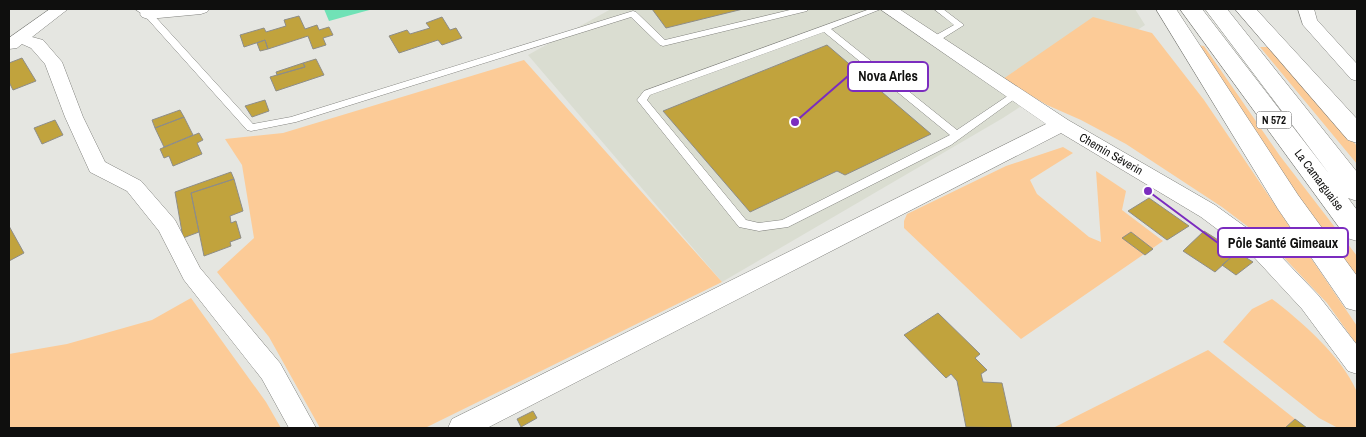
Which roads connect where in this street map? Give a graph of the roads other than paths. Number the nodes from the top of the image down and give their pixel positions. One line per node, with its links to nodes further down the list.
1 (60, 9): 16 (street)
2 (201, 9): 12 (street)
3 (804, 9): 13 (lane)
4 (877, 9): 14 (lane)
5 (888, 9): 15 (street, Chemin Séverin)
6 (938, 9): 15 (lane)
7 (1166, 9): 24 (highway)
8 (1191, 9): 23 (highway, La Camarguaise / N 572)
9 (1216, 9): 22 (highway, La Camarguaise / N 572)
10 (1245, 9): 20 (highway)
11 (1306, 9): 17 (street)
12 (144, 11): 13 (lane)
13 (632, 11)
14 (825, 28): 21 (lane); 21 (lane)
15 (934, 40): 18 (street, Chemin Séverin)
16 (15, 42): 26 (street)
17 (1357, 75)
18 (1015, 95): 19 (street, Chemin Séverin); 21 (lane)
19 (1061, 125): 25 (street, Chemin Séverin); 27 (street)
20 (1357, 134)
21 (957, 135)
22 (1357, 191)
23 (1357, 230)
24 (1357, 300)
25 (1357, 363)
26 (303, 428)
27 (461, 428)

